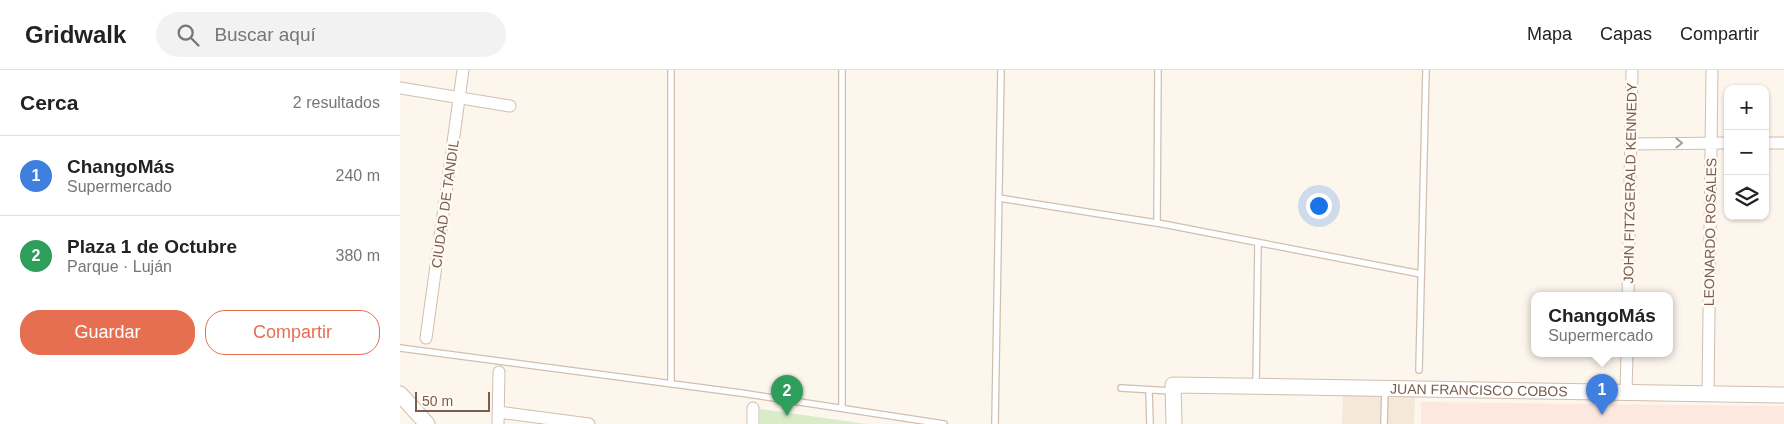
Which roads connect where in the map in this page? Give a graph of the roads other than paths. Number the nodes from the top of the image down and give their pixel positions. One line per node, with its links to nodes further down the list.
1 (463, 70): 10 (street, CIUDAD DE TANDIL)
2 (671, 70): 27 (lane)
3 (842, 70): 38 (lane)
4 (1001, 70): 17 (lane)
5 (1158, 70): 18 (lane)
6 (1426, 70): 20 (lane)
7 (1632, 70): 16 (street, JOHN FITZGERALD KENNEDY)
8 (1712, 70): 12 (street, LEONARDO ROSALES)
9 (400, 88): 10 (street)
10 (459, 98): 11 (street); 22 (street, CIUDAD DE TANDIL)
11 (510, 106)
12 (1711, 143): 13 (street); 16 (street, one-way to 12); 35 (street, LEONARDO ROSALES)
13 (1724, 143)
14 (1769, 143): 15 (street)
15 (1784, 143)
16 (1631, 144): 21 (street, JOHN FITZGERALD KENNEDY)
17 (999, 198): 18 (lane); 45 (lane)
18 (1157, 223): 19 (lane)
19 (1258, 243): 20 (lane); 28 (lane)
20 (1421, 274): 25 (lane)
21 (1628, 292)
22 (426, 338)
23 (400, 348): 27 (lane)
24 (1627, 357): 33 (street)
25 (1419, 370)
26 (499, 372): 39 (street)
27 (671, 384): 38 (lane)
28 (1256, 386): 30 (street, JUAN FRANCISCO COBOS); 31 (street, JUAN FRANCISCO COBOS)
29 (1121, 388): 32 (lane)
30 (1173, 388): 32 (lane); 47 (street)
31 (1384, 388): 33 (street, JUAN FRANCISCO COBOS); 48 (lane)
32 (1149, 390): 46 (lane)
33 (1626, 393): 35 (street, JUAN FRANCISCO COBOS)
34 (400, 394): 40 (street)
35 (1708, 394): 36 (street, JUAN FRANCISCO COBOS)
36 (1784, 395)
37 (752, 408): 43 (street)
38 (842, 408): 44 (lane)
39 (498, 412): 41 (street); 42 (street)
40 (427, 424)
41 (498, 424)
42 (583, 424)
43 (753, 424)
44 (944, 424)
45 (995, 424)
46 (1150, 424)
47 (1174, 424)
48 (1384, 424)

